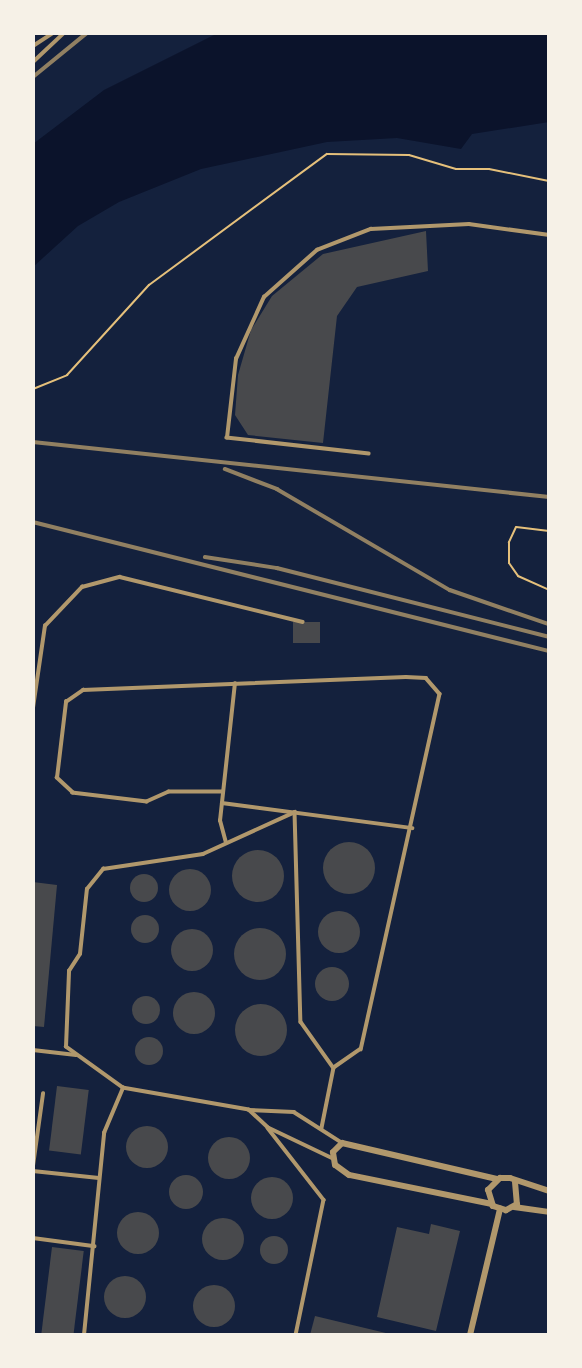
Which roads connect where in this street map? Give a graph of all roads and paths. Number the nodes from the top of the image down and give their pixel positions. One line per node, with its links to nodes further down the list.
1 (53, 33): 3 (lane)
2 (64, 33): 4 (lane)
3 (33, 46)
4 (33, 62)
5 (549, 181): 7 (path)
6 (549, 235): 8 (lane)
7 (33, 389)
8 (369, 454)
9 (549, 531): 10 (path)
10 (549, 590)
11 (303, 622): 13 (lane)
12 (235, 684): 14 (lane); 14 (lane); 17 (lane)
13 (33, 708)
14 (223, 792): 15 (lane)
15 (222, 803): 16 (lane); 18 (lane)
16 (295, 812): 17 (lane); 18 (lane); 21 (lane)
17 (412, 828): 21 (lane)
18 (226, 843): 20 (lane)
19 (33, 1050): 20 (lane)
20 (77, 1055): 22 (lane)
21 (334, 1068): 26 (lane)
22 (123, 1088): 24 (lane); 31 (lane)
23 (43, 1094): 29 (lane)
24 (249, 1110): 25 (lane); 26 (lane)
25 (268, 1128): 28 (lane); 42 (lane)
26 (322, 1128): 27 (lane)
27 (342, 1143): 28 (street); 32 (street)
28 (333, 1159): 35 (street)
29 (33, 1166)
30 (33, 1171): 31 (lane)
31 (99, 1178): 40 (lane)
32 (497, 1179): 33 (street); 35 (street)
33 (515, 1182): 34 (street); 36 (street)
34 (549, 1191)
35 (492, 1204): 37 (street)
36 (514, 1207): 37 (street); 38 (street)
37 (500, 1209): 43 (street)
38 (549, 1212)
39 (33, 1238): 40 (lane)
40 (94, 1246): 41 (lane)
41 (84, 1335)
42 (296, 1335)
43 (470, 1335)

